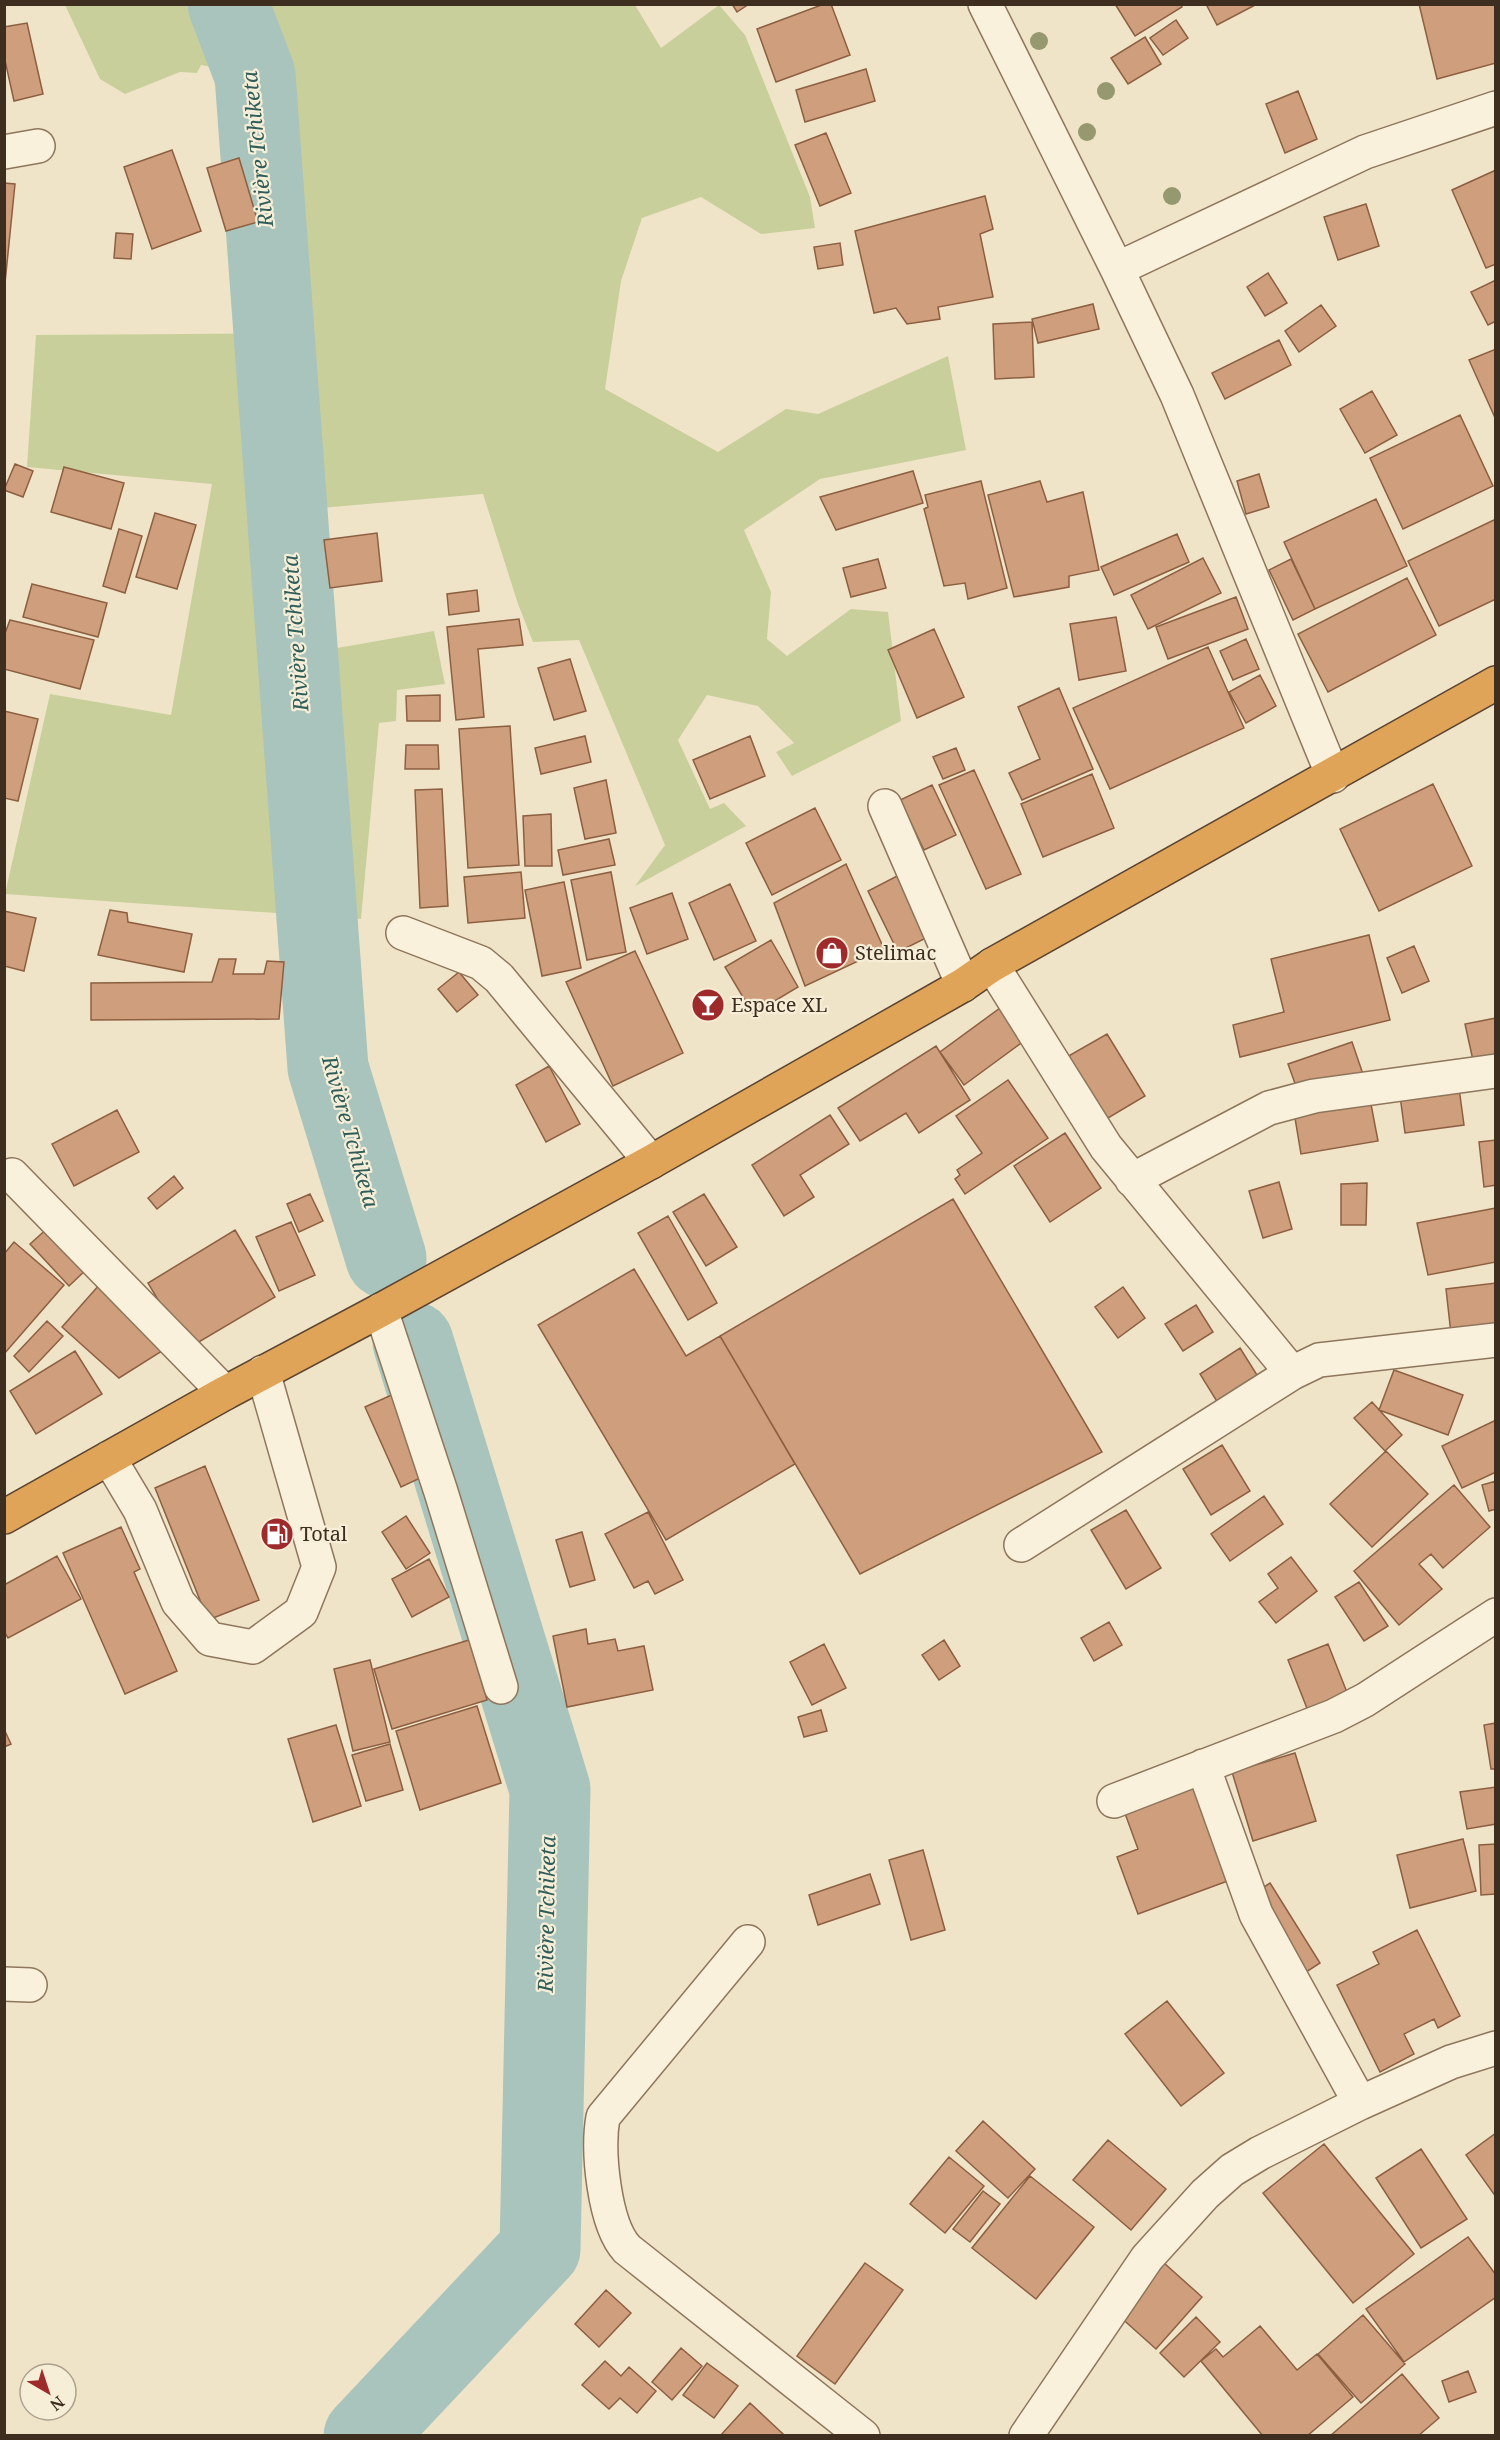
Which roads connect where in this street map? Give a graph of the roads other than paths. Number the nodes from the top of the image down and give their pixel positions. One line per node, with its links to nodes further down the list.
1 (985, 4): 5 (street)
2 (1496, 108): 5 (street)
3 (38, 146): 4 (street)
4 (4, 152)
5 (1117, 269): 7 (street)
6 (1496, 683): 7 (highway)
7 (1333, 776): 10 (highway)
8 (885, 806): 11 (street)
9 (403, 933): 13 (street)
10 (992, 965): 11 (highway); 15 (street)
11 (963, 984): 13 (highway)
12 (1496, 1071): 15 (street)
13 (651, 1162): 16 (highway)
14 (12, 1175): 20 (street)
15 (1132, 1180): 19 (street)
16 (381, 1310): 18 (highway); 25 (street)
17 (1496, 1340): 19 (street)
18 (263, 1372): 20 (highway); 21 (street)
19 (1292, 1373): 23 (street)
20 (225, 1393): 21 (highway)
21 (109, 1458): 22 (highway)
22 (6, 1515)
23 (1021, 1545)
24 (1496, 1615): 26 (street)
25 (501, 1687)
26 (1203, 1766): 27 (street); 30 (street)
27 (1114, 1801)
28 (748, 1942): 31 (street)
29 (1495, 2049): 30 (street)
30 (1360, 2103): 32 (street)
31 (862, 2436)
32 (1026, 2436)

